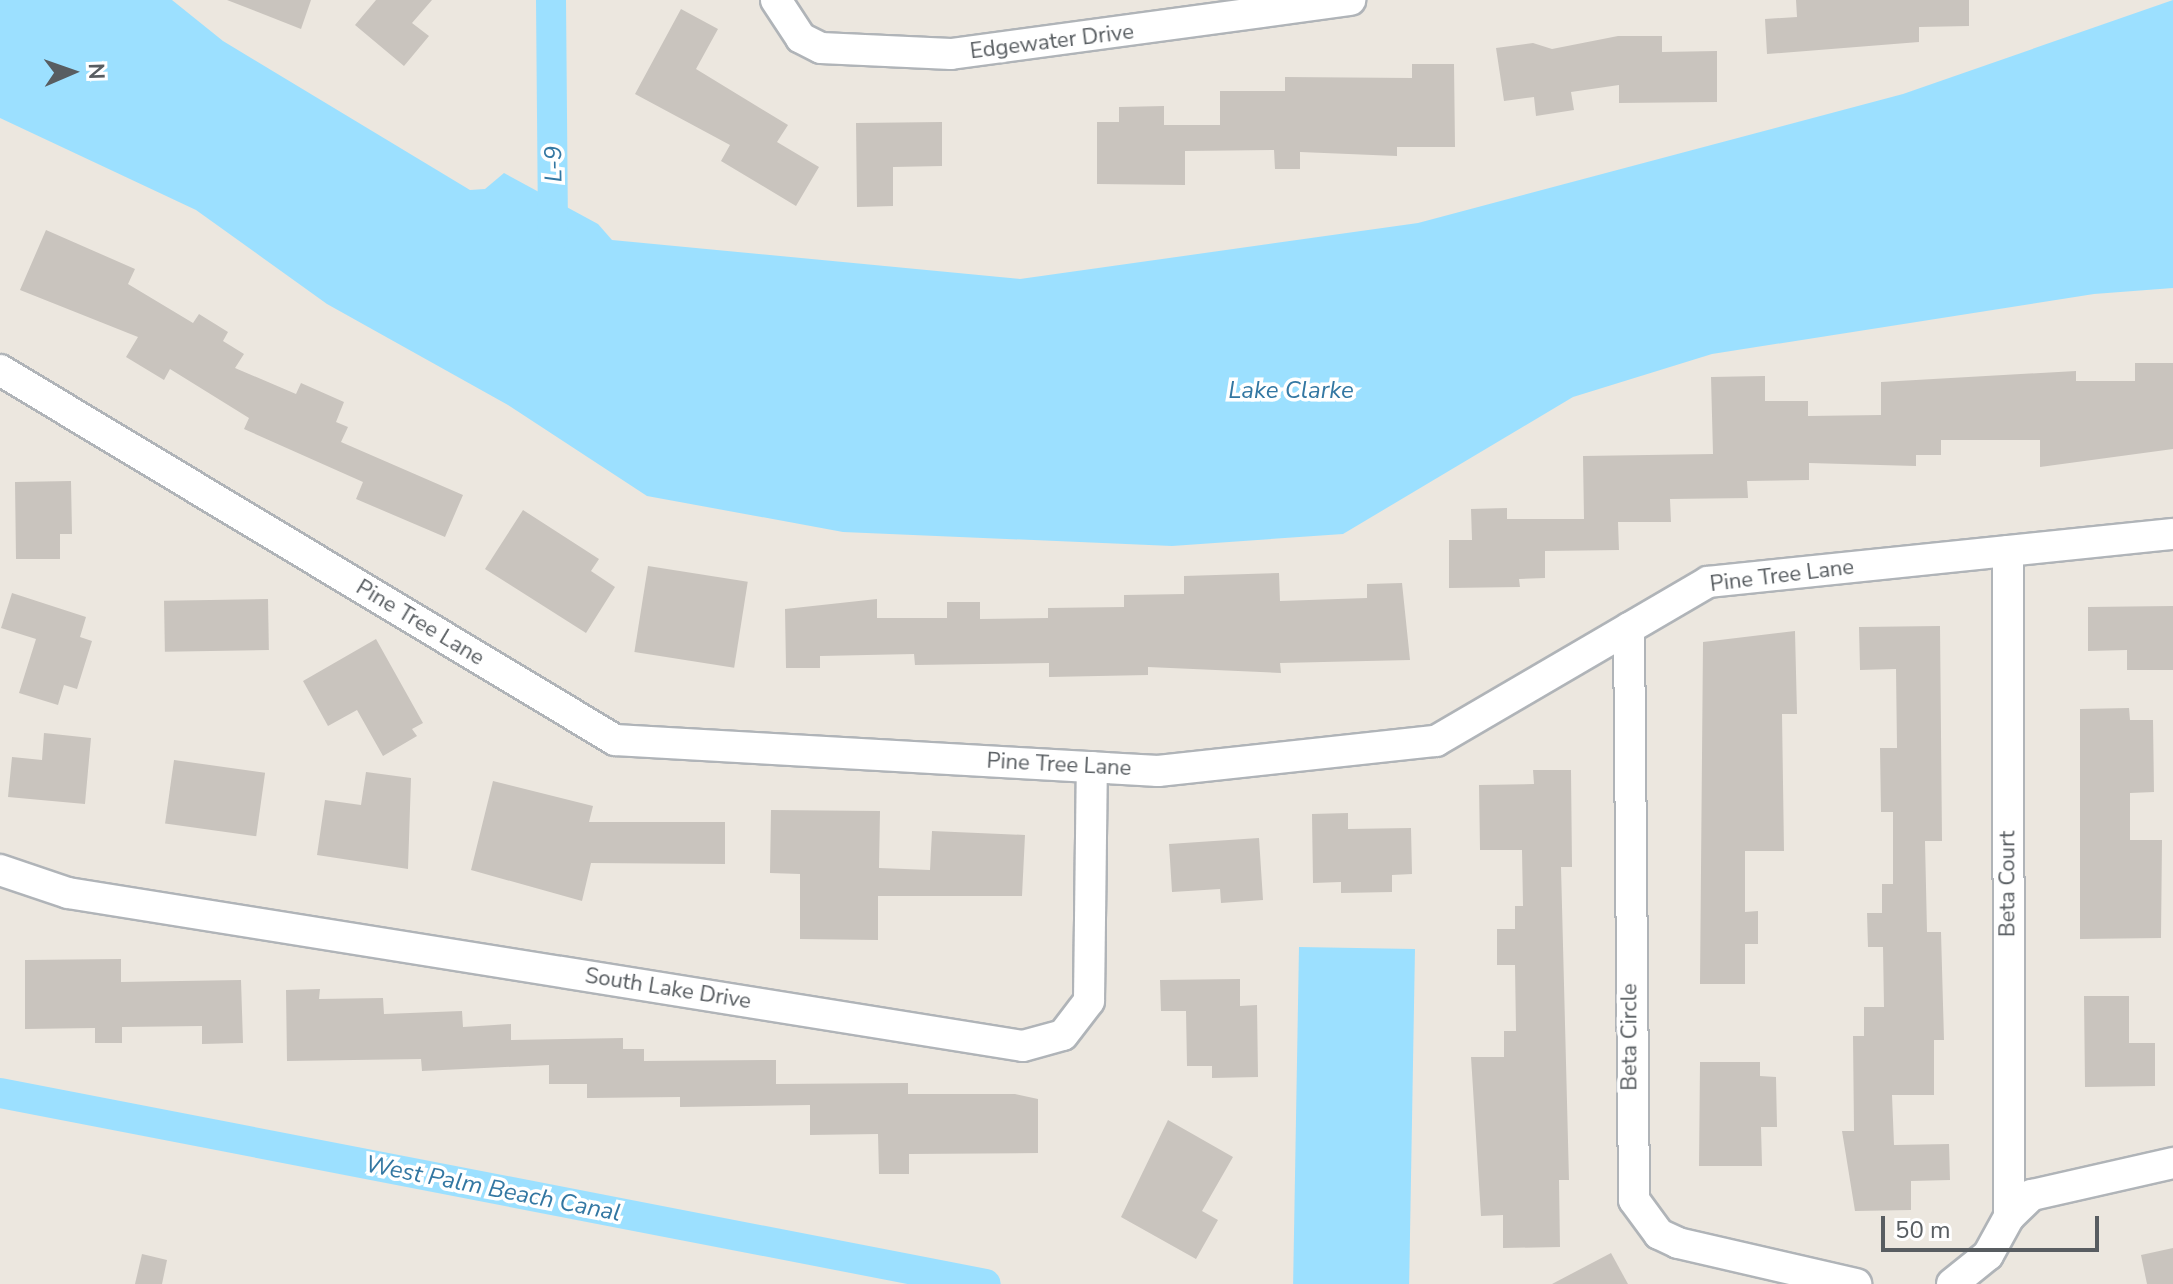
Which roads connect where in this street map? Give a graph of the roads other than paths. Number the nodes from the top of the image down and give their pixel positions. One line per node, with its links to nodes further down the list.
1 (776, 0): 2 (street, Edgewater Drive)
2 (1350, 0)
3 (0, 370): 7 (street, Pine Tree Lane)
4 (2173, 534): 5 (street, Pine Tree Lane)
5 (2008, 551): 6 (street, Pine Tree Lane); 10 (street, Beta Court)
6 (1629, 628): 7 (street, Pine Tree Lane); 11 (street, Beta Circle)
7 (1092, 767): 8 (street, South Lake Drive)
8 (0, 870)
9 (2173, 1163): 10 (street)
10 (2009, 1217): 12 (street)
11 (1856, 1284)
12 (1952, 1284)

